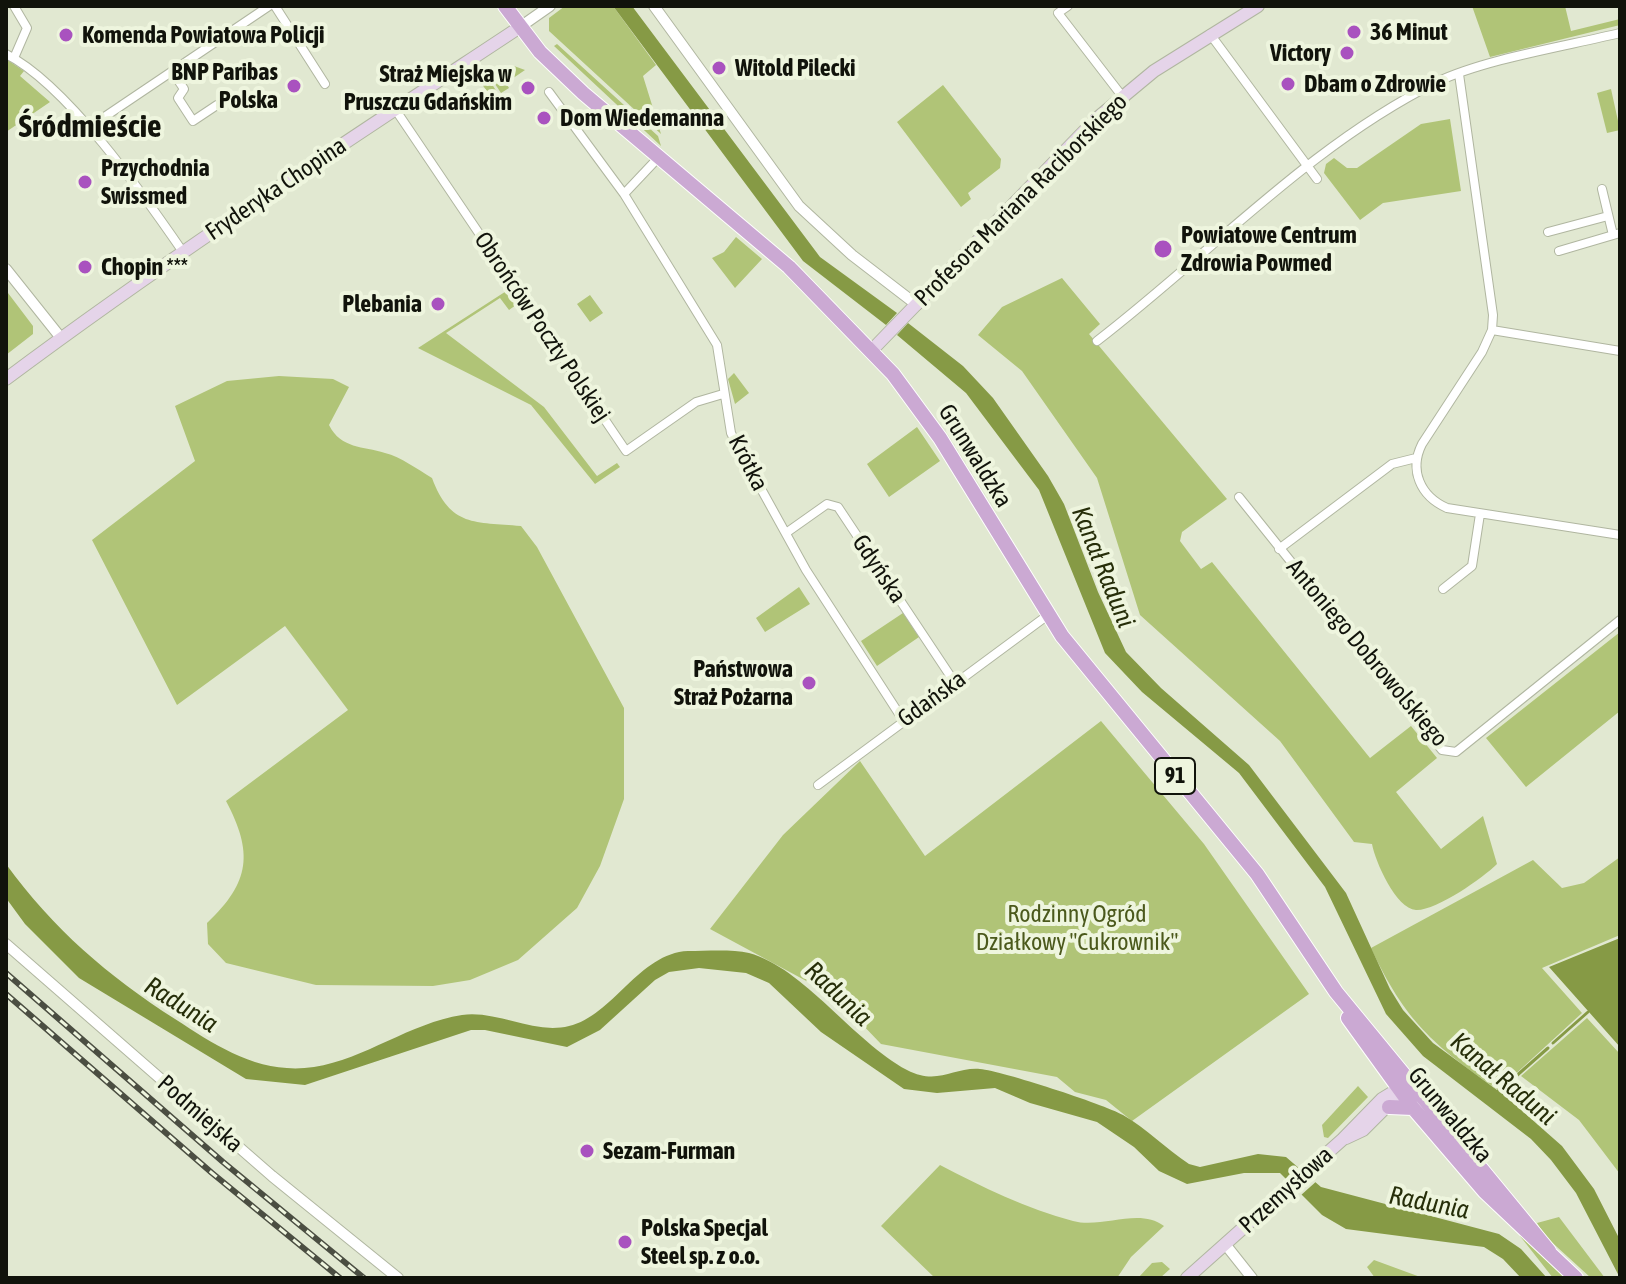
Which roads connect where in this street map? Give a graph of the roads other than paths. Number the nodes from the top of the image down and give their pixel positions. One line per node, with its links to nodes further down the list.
1 (14, 6): 11 (street)
2 (272, 6): 12 (street); 14 (street)
3 (505, 6): 8 (main road, Grunwaldzka / 91)
4 (550, 6): 8 (street, Fryderyka Chopina)
5 (654, 6): 31 (street)
6 (1068, 6): 16 (street)
7 (1258, 6): 9 (main road, Profesora Mariana Raciborskiego)
8 (520, 27): 18 (main road, Fryderyka Chopina); 20 (main road, Grunwaldzka / 91)
9 (1210, 33): 16 (main road, Profesora Mariana Raciborskiego); 21 (street)
10 (1620, 33): 13 (street)
11 (10, 56): 19 (street)
12 (172, 71): 17 (street); 19 (street)
13 (1459, 74): 21 (street); 32 (street)
14 (325, 84)
15 (549, 92): 24 (street, Krótka)
16 (1122, 96): 31 (main road, Profesora Mariana Raciborskiego)
17 (217, 105)
18 (395, 109): 29 (main road, Fryderyka Chopina); 38 (street, Obrońców Poczty Polskiej)
19 (88, 128): 29 (street)
20 (658, 158): 24 (street); 35 (main road, Grunwaldzka / 91)
21 (1307, 166): 22 (street); 34 (street)
22 (1317, 179)
23 (1602, 189): 25 (street)
24 (624, 194): 38 (street, Krótka)
25 (1608, 216): 26 (street); 27 (street)
26 (1548, 232)
27 (1616, 234): 28 (street)
28 (1559, 251)
29 (183, 252): 33 (main road, Fryderyka Chopina)
30 (6, 269): 33 (street)
31 (917, 305): 35 (main road, Profesora Mariana Raciborskiego)
32 (1492, 330): 36 (street); 39 (street)
33 (61, 338): 37 (main road, Fryderyka Chopina)
34 (1097, 341)
35 (872, 350): 46 (main road, Grunwaldzka / 91)
36 (1620, 351)
37 (6, 379)
38 (723, 394): 42 (street, Krótka)
39 (1416, 458): 41 (street); 44 (street)
40 (1239, 497): 44 (street, Antoniego Dobrowolskiego)
41 (1480, 514): 43 (street); 45 (street)
42 (786, 533): 48 (street, Gdyńska); 49 (street, Krótka)
43 (1620, 535)
44 (1279, 549): 47 (street, Antoniego Dobrowolskiego)
45 (1443, 589)
46 (1048, 615): 48 (street, Gdańska); 52 (main road, Grunwaldzka / 91)
47 (1620, 620)
48 (955, 683): 49 (street, Gdańska)
49 (903, 720): 50 (street, Gdańska)
50 (818, 785)
51 (6, 944): 58 (street, Podmiejska)
52 (1404, 1085): 53 (main road, Przemysłowa); 54 (main road, Grunwaldzka / 91); 55 (main road, Przemysłowa); 57 (main road, Grunwaldzka / 91)
53 (1389, 1107): 54 (main road); 55 (main road, Przemysłowa)
54 (1415, 1110): 57 (main road, Grunwaldzka / 91)
55 (1343, 1139): 56 (main road, Przemysłowa)
56 (1225, 1244): 59 (main road); 60 (street, Przemysłowa)
57 (1549, 1251): 61 (main road, Grunwaldzka / 91)
58 (398, 1278)
59 (1187, 1278)
60 (1252, 1278)
61 (1576, 1278)

